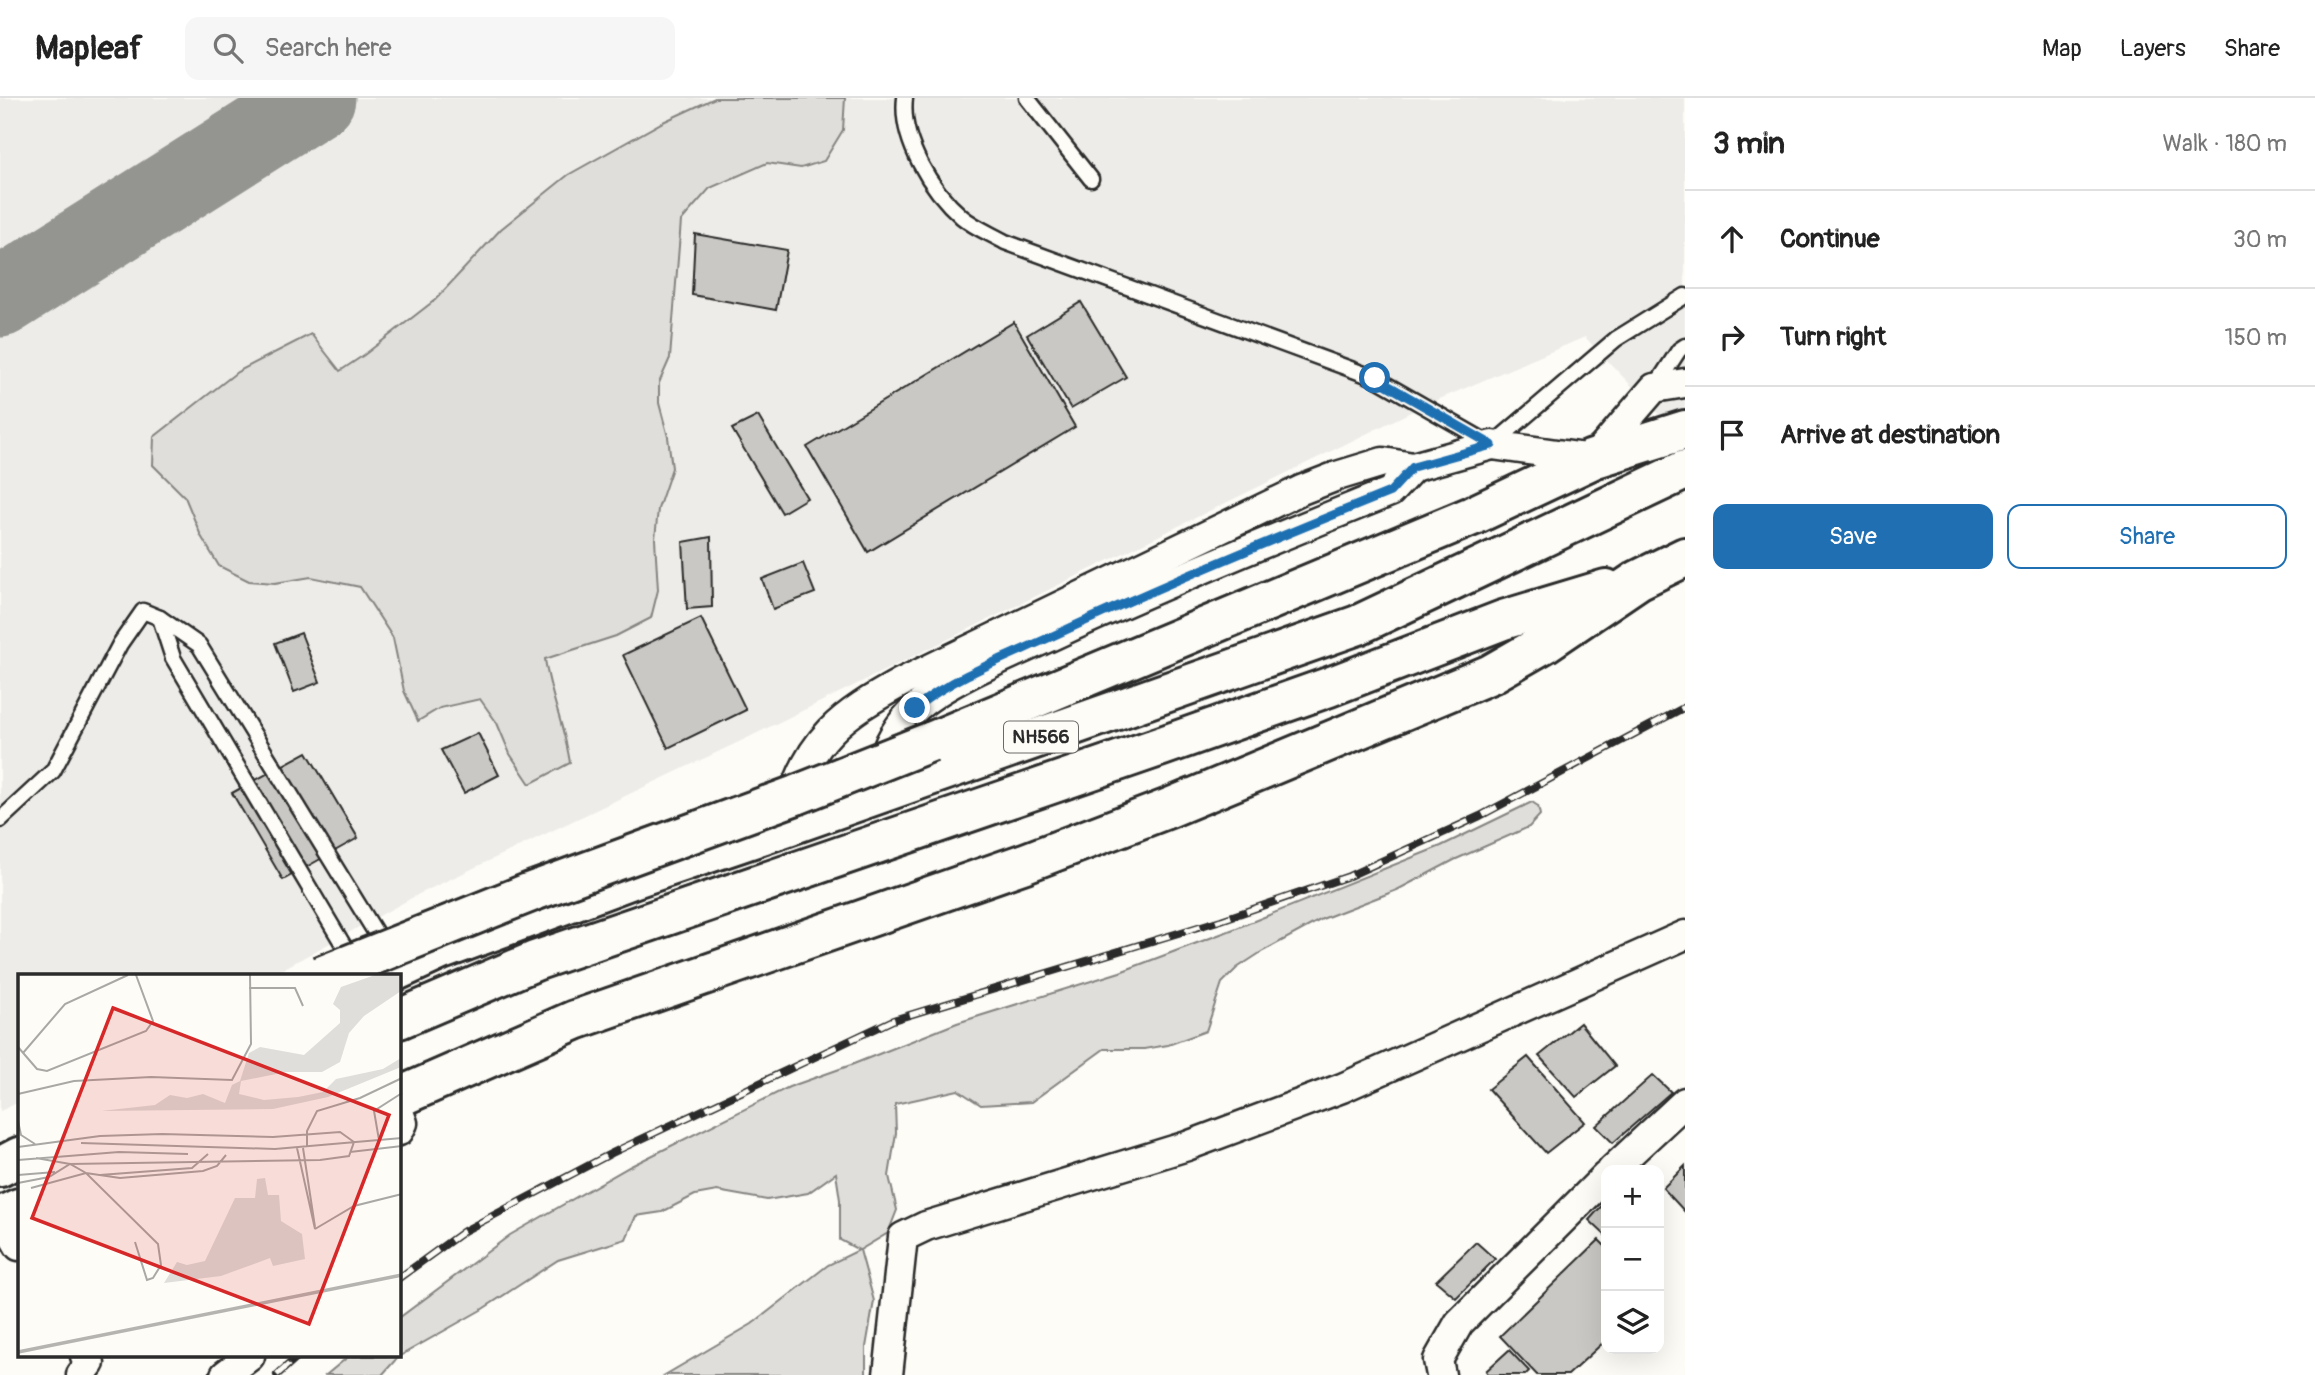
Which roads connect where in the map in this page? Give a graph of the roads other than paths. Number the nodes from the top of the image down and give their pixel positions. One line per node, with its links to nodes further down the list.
1 (905, 98): 9 (lane)
2 (1027, 98): 3 (lane)
3 (1091, 179)
4 (1685, 296): 9 (lane)
5 (1685, 346): 7 (lane)
6 (1685, 383): 7 (street)
7 (1654, 388): 10 (street)
8 (1685, 430): 10 (highway)
9 (1492, 445): 10 (street); 11 (street)
10 (1593, 459): 20 (highway, bridge)
11 (1413, 467): 16 (street); 18 (street)
12 (1685, 470): 16 (highway, NH566)
13 (1685, 557): 14 (highway, NH566)
14 (1638, 580): 24 (highway, NH566); 25 (highway)
15 (160, 618): 17 (lane); 21 (lane); 22 (lane)
16 (880, 794): 18 (highway, NH566)
17 (0, 820)
18 (785, 827): 23 (highway, NH566)
19 (1685, 935): 35 (street)
20 (326, 974)
21 (387, 974)
22 (389, 974)
23 (401, 987)
24 (401, 989)
25 (401, 1096)
26 (1685, 1102): 28 (street)
27 (18, 1158): 29 (highway)
28 (1617, 1165)
29 (0, 1167)
30 (1601, 1181): 36 (street)
31 (86, 1358): 33 (street)
32 (247, 1358): 34 (street)
33 (81, 1375)
34 (225, 1375)
35 (888, 1375)
36 (1441, 1375)

